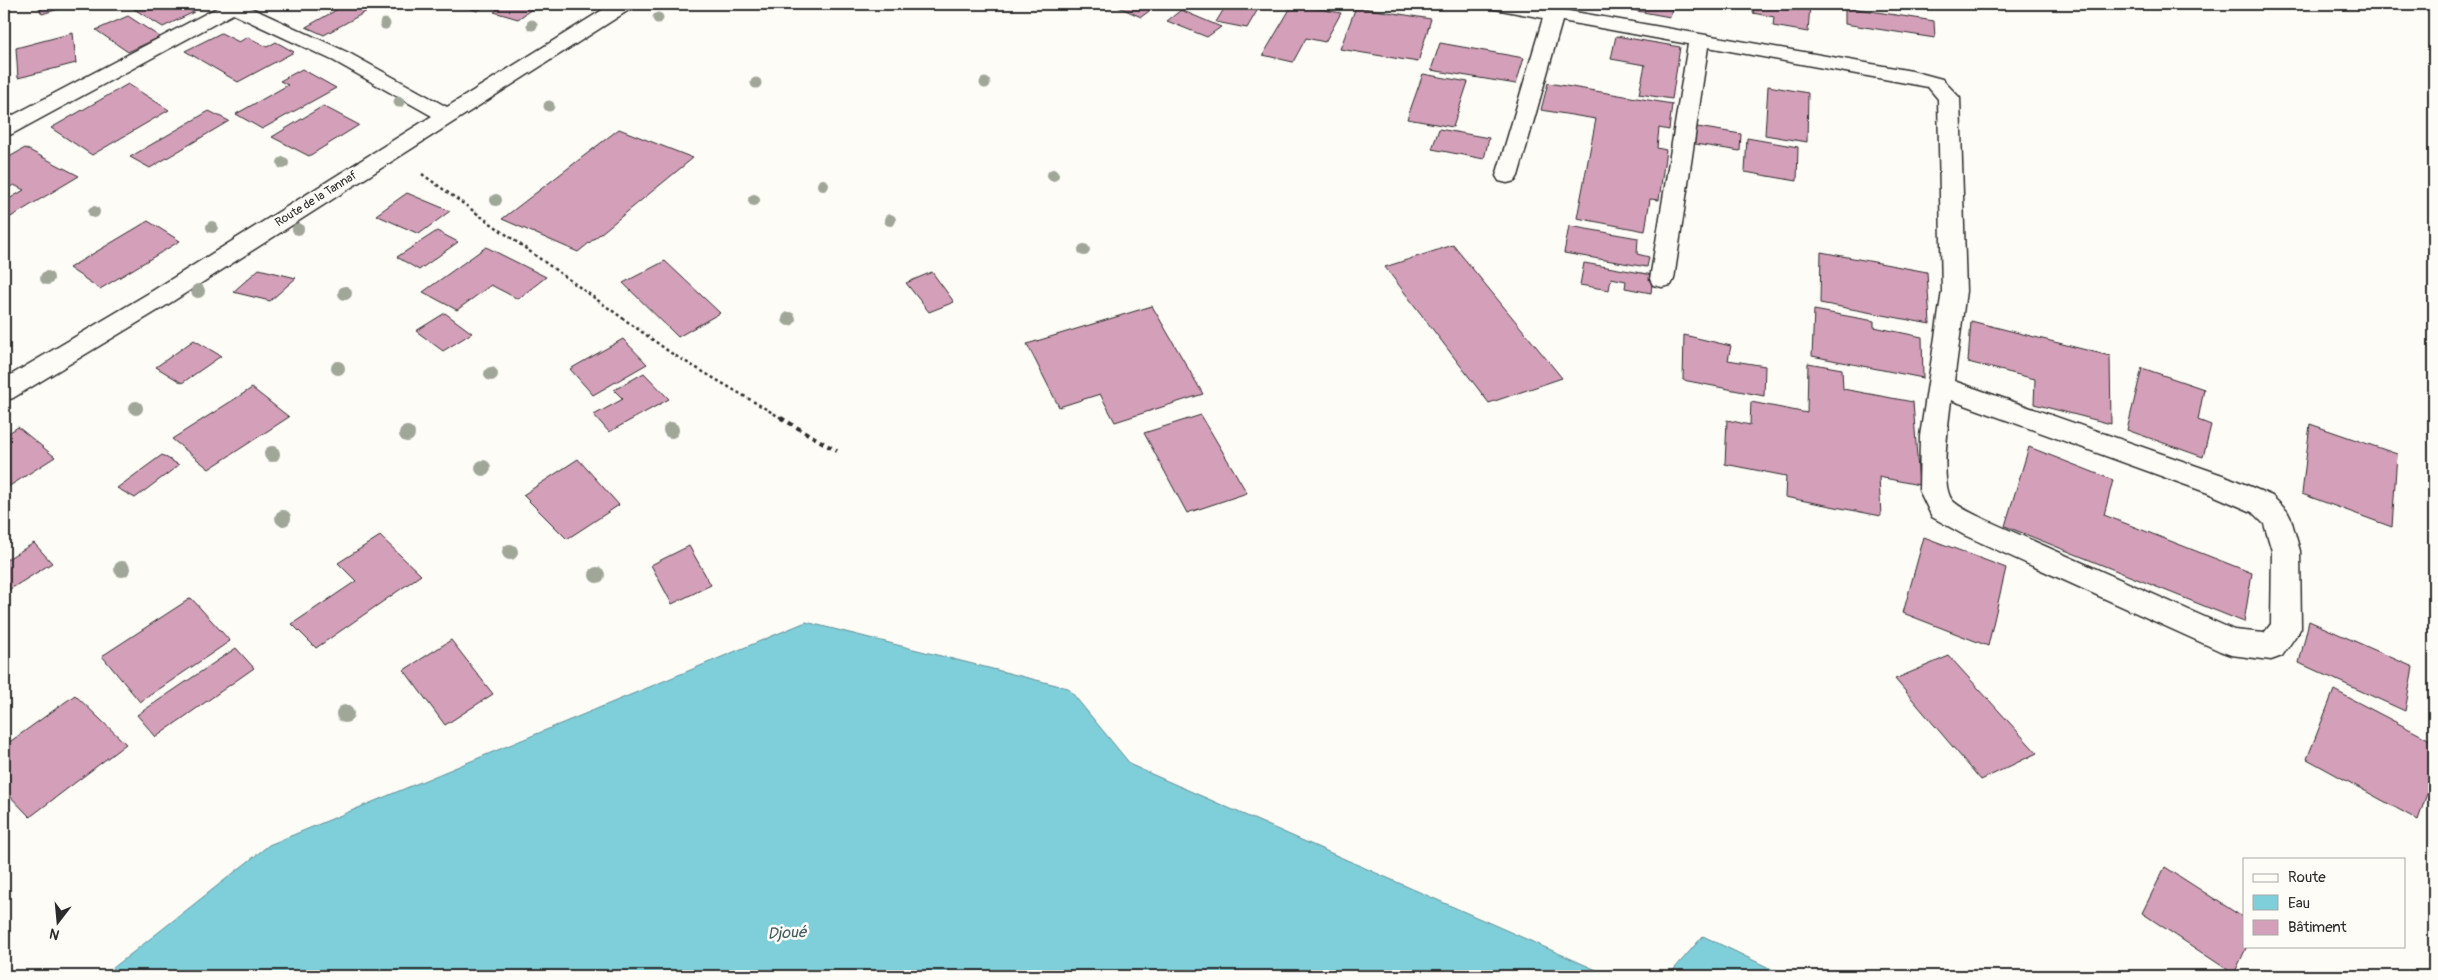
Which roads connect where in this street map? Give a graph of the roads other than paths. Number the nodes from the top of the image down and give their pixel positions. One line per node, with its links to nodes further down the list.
1 (624, 4): 6 (street, Route de la Tannaf)
2 (1497, 4): 4 (street)
3 (236, 5): 6 (street); 7 (street)
4 (1554, 14): 5 (street); 8 (street)
5 (1698, 38): 9 (street); 10 (street)
6 (446, 115): 11 (street, Route de la Tannaf)
7 (4, 129)
8 (1507, 176)
9 (1662, 279)
10 (1940, 386): 10 (street)
11 (4, 391)

